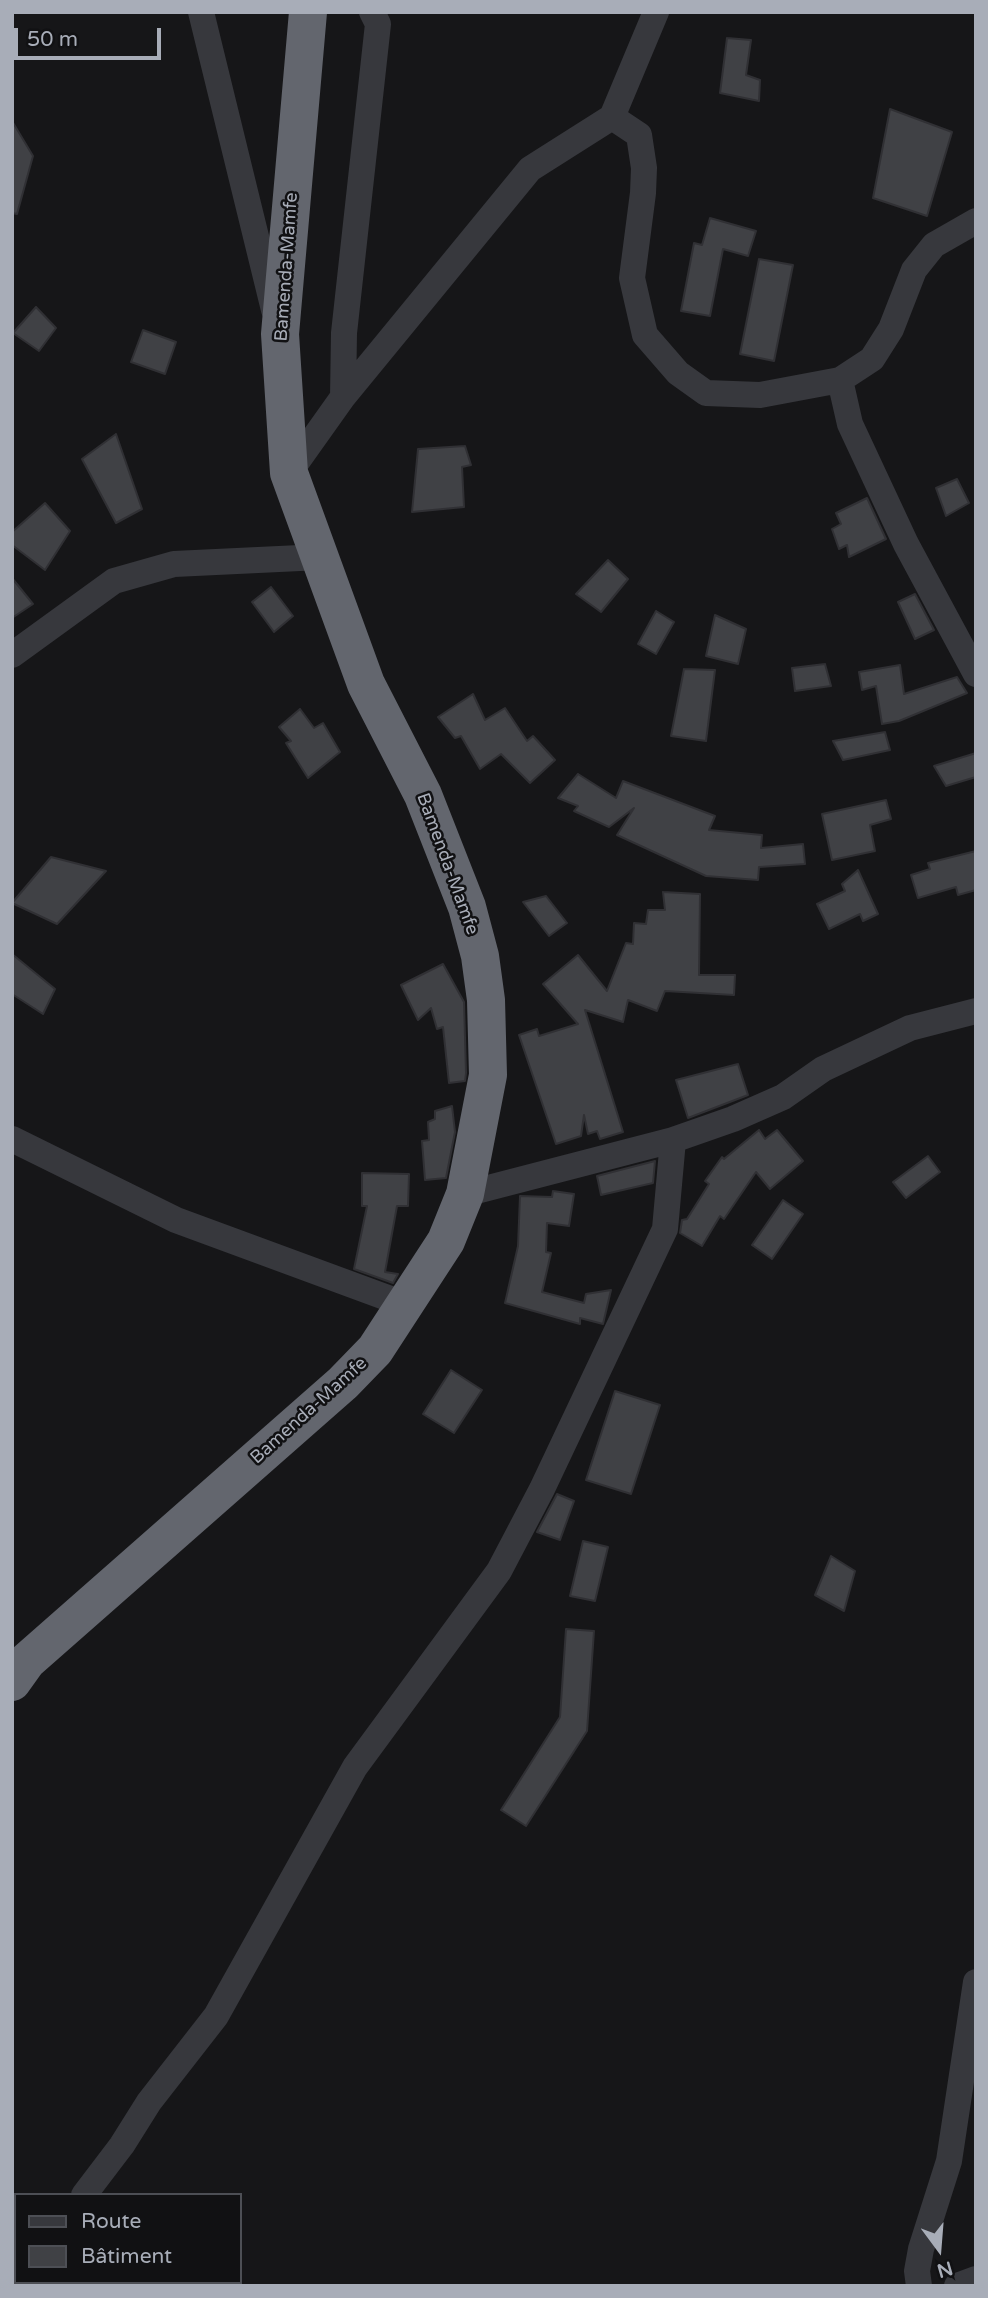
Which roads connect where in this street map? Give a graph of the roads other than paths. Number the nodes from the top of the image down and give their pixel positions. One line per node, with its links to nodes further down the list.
1 (201, 12): 7 (street)
2 (309, 12): 7 (highway, Bamenda-Mamfe)
3 (372, 12): 9 (street)
4 (656, 12): 5 (street)
5 (612, 117): 8 (street); 9 (street)
6 (976, 221): 8 (street)
7 (280, 334): 10 (highway, Bamenda-Mamfe)
8 (840, 380): 13 (street)
9 (343, 397): 10 (street)
10 (289, 472): 11 (highway, Bamenda-Mamfe)
11 (320, 557): 12 (street); 17 (highway, Bamenda-Mamfe)
12 (12, 655)
13 (976, 674)
14 (976, 1011): 16 (street)
15 (12, 1139): 18 (street)
16 (673, 1140): 17 (street); 21 (street)
17 (465, 1194): 18 (highway, Bamenda-Mamfe)
18 (404, 1304): 19 (highway, Bamenda-Mamfe)
19 (12, 1682)
20 (976, 1982): 23 (street)
21 (86, 2193)
22 (976, 2279): 24 (street)
23 (919, 2286)
24 (957, 2286)

